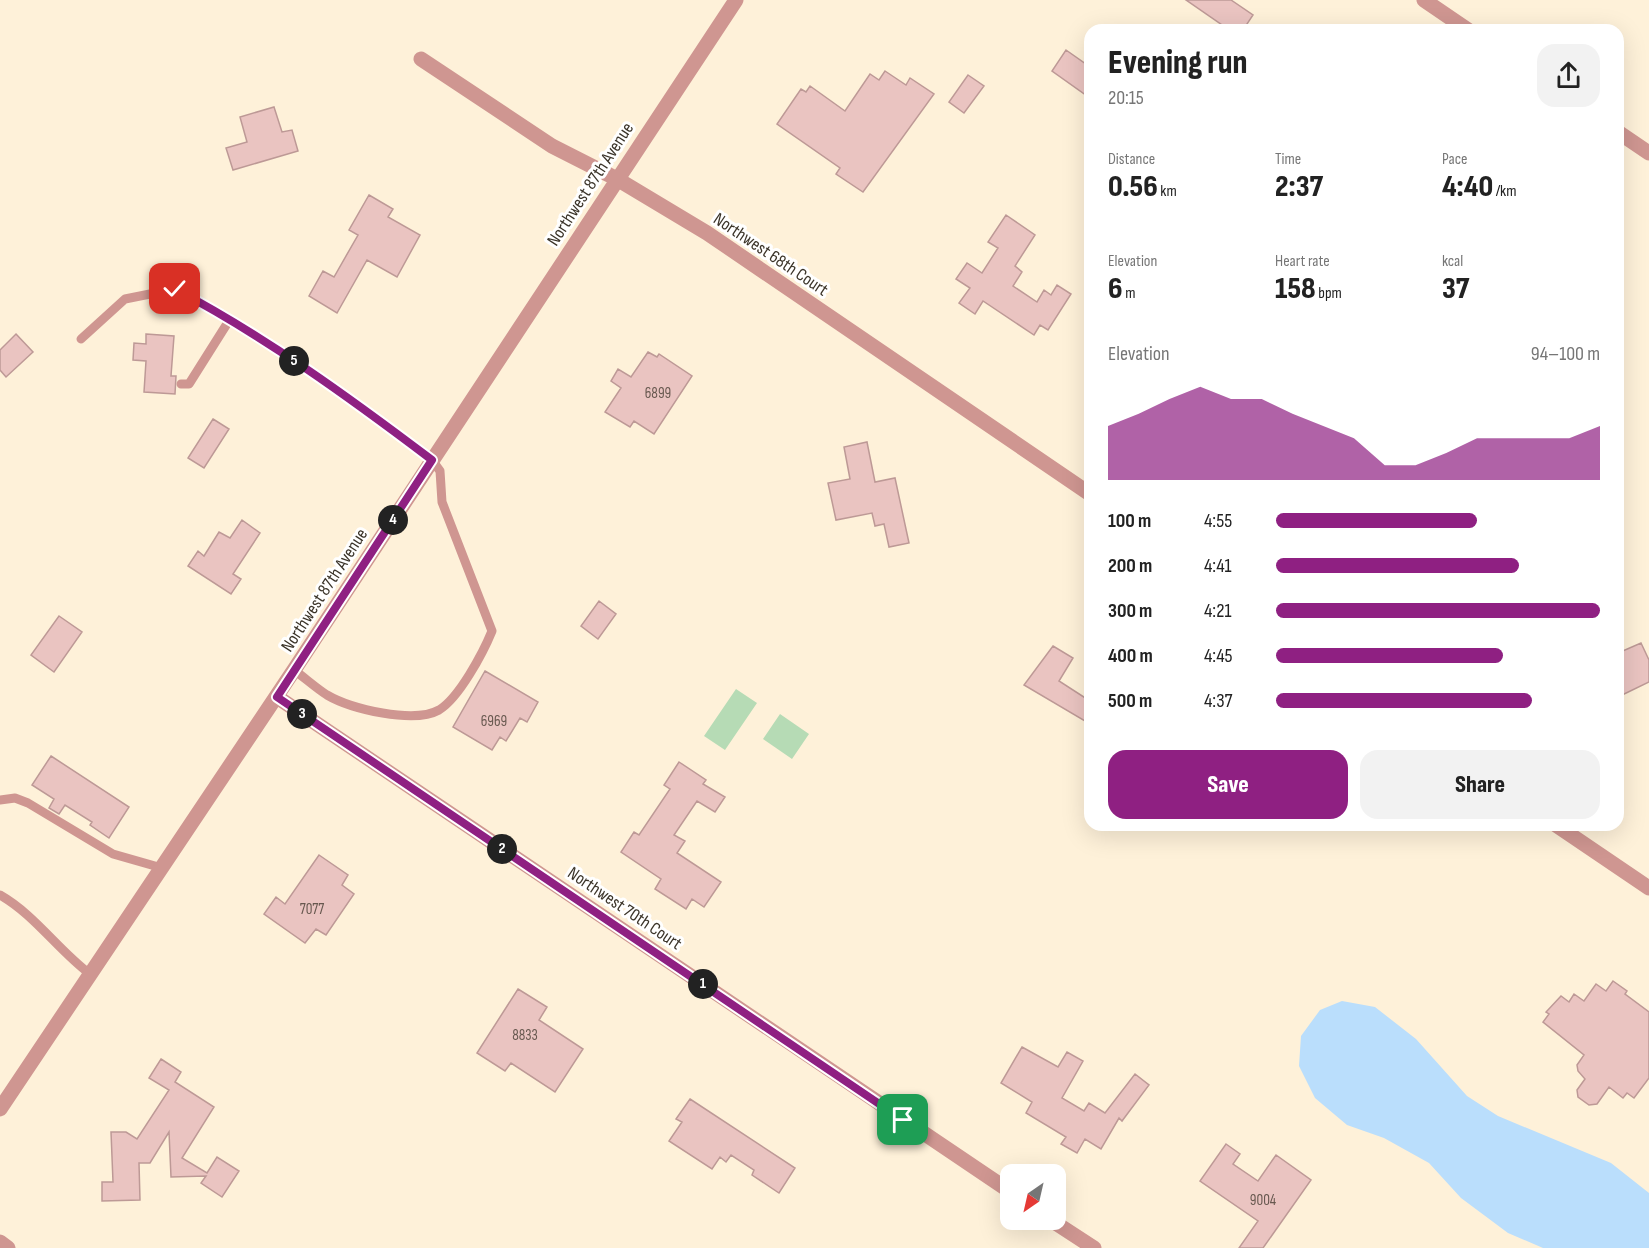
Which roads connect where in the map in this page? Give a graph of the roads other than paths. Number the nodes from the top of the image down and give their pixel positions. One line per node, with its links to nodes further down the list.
1 (736, 0): 7 (street, Northwest 87th Avenue)
2 (1424, 0): 3 (street)
3 (1459, 24)
4 (421, 59): 7 (street, Northwest 68th Court)
5 (1624, 136): 6 (street)
6 (1649, 153)
7 (617, 179): 11 (street, Northwest 87th Avenue); 12 (street, Northwest 68th Court)
8 (230, 319): 9 (lane); 10 (lane); 11 (lane)
9 (81, 339)
10 (182, 384)
11 (432, 460): 13 (street, Northwest 87th Avenue); 13 (lane)
12 (1084, 490)
13 (294, 670): 14 (street, Northwest 87th Avenue)
14 (277, 697): 17 (street, Northwest 87th Avenue); 22 (street, Northwest 70th Court)
15 (0, 800): 17 (lane)
16 (1565, 831): 18 (street)
17 (162, 868): 20 (street, Northwest 87th Avenue)
18 (1649, 888)
19 (0, 895): 20 (lane)
20 (90, 974): 21 (street, Northwest 87th Avenue)
21 (0, 1109)
22 (1000, 1185)
23 (1066, 1230): 26 (street)
24 (0, 1242): 25 (street)
25 (8, 1248)
26 (1094, 1248)

